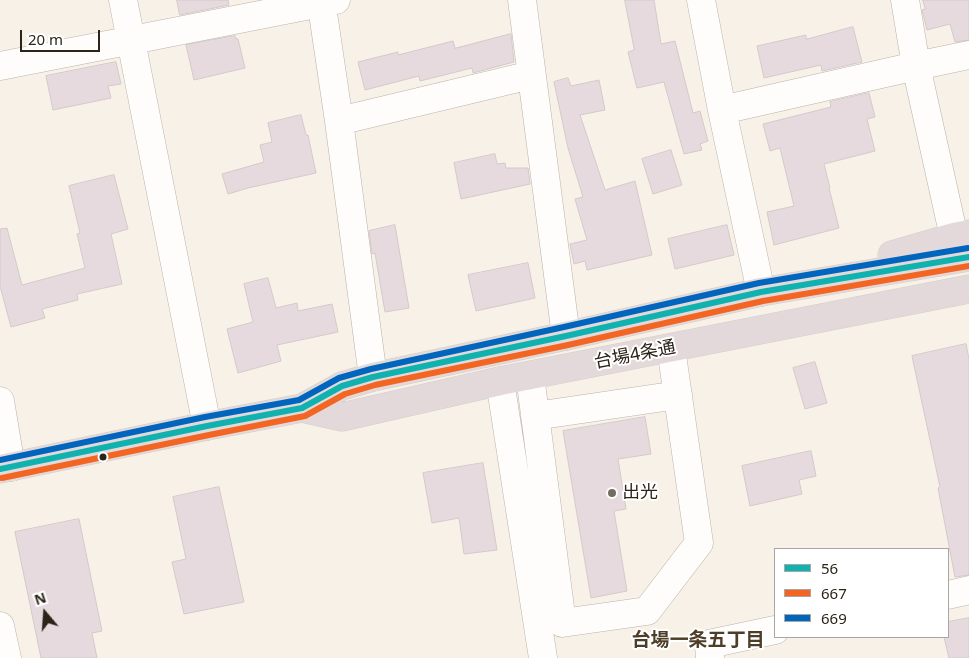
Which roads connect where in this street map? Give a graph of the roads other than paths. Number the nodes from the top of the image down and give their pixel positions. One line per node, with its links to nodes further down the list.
1 (123, 0): 6 (street)
2 (522, 0): 10 (street)
3 (701, 0): 11 (street)
4 (905, 0): 9 (street)
5 (326, 1): 6 (street); 12 (street)
6 (130, 40): 8 (street); 25 (street)
7 (969, 55): 9 (street)
8 (0, 66)
9 (916, 66): 11 (street); 13 (street)
10 (531, 75): 12 (street); 16 (street)
11 (722, 110): 15 (street)
12 (339, 121): 19 (street)
13 (964, 243): 15 (highway, 台場4条通)
14 (969, 289): 17 (highway, 台場4条通)
15 (761, 292): 16 (highway, 台場4条通)
16 (566, 336): 19 (highway, 台場4条通)
17 (671, 348): 18 (highway, 台場4条通); 21 (street)
18 (530, 376): 20 (highway, 台場4条通); 24 (street)
19 (373, 377): 23 (highway, 台場4条通)
20 (500, 381): 23 (highway, 台場4条通); 32 (street)
21 (678, 394): 24 (street); 24 (street)
22 (0, 401): 26 (street)
23 (302, 408): 25 (highway, 台場4条通)
24 (535, 416)
25 (206, 426): 26 (highway, 台場4条通)
26 (6, 468)
27 (969, 590): 28 (street)
28 (949, 594)
29 (0, 626): 31 (street)
30 (774, 630): 33 (street)
31 (7, 658)
32 (543, 658)
33 (710, 658)

